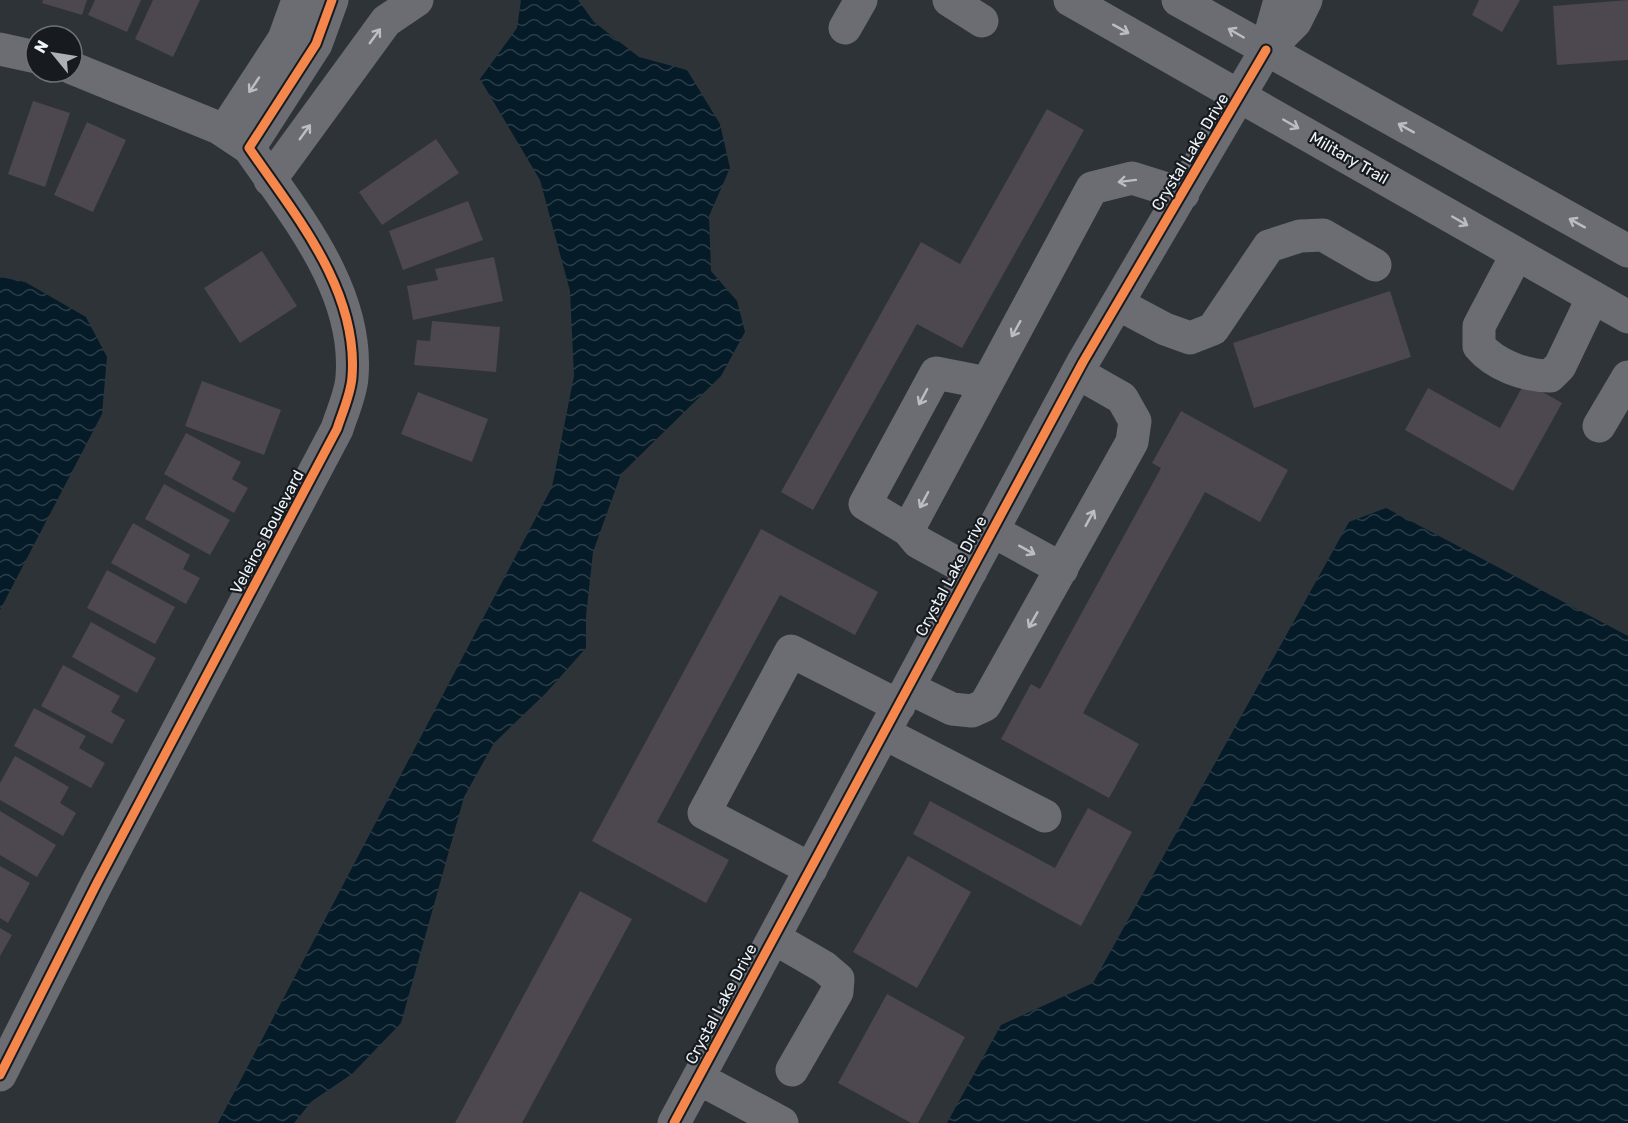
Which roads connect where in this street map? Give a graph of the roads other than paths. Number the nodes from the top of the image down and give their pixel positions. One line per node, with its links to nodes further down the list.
1 (298, 0): 17 (street, one-way to 17)
2 (332, 0): 17 (street)
3 (417, 0): 18 (street, one-way to 3)
4 (861, 0): 11 (street)
5 (949, 0): 10 (street)
6 (1070, 0): 16 (street, Military Trail, one-way to 16)
7 (1178, 0): 13 (street, one-way to 7)
8 (1280, 0): 13 (street)
9 (1306, 0): 13 (street)
10 (982, 21)
11 (845, 28)
12 (0, 49): 14 (street)
13 (1266, 50): 16 (street, Crystal Lake Drive); 20 (street, one-way to 13)
14 (24, 54)
15 (84, 73): 17 (street)
16 (1241, 96): 19 (street, Crystal Lake Drive); 21 (street, Military Trail, one-way to 21)
17 (236, 140): 18 (street, Veleiros Boulevard)
18 (270, 180): 39 (street, Veleiros Boulevard)
19 (1183, 194): 24 (street, Crystal Lake Drive); 28 (street, one-way to 28)
20 (1628, 251)
21 (1517, 254): 23 (street, Military Trail); 23 (street)
22 (1375, 265): 24 (street)
23 (1593, 297): 25 (street, Military Trail)
24 (1118, 304): 26 (street, Crystal Lake Drive)
25 (1628, 317)
26 (1078, 373): 31 (street, Crystal Lake Drive); 32 (street, one-way to 26)
27 (1628, 377): 29 (street)
28 (987, 383): 30 (street, one-way to 30); 30 (street, one-way to 30)
29 (1599, 426)
30 (908, 531): 33 (street)
31 (993, 531): 32 (street, one-way to 32); 33 (street, Crystal Lake Drive)
32 (1062, 569): 34 (street, one-way to 34)
33 (971, 571): 34 (street, Crystal Lake Drive)
34 (897, 709): 35 (street); 36 (street, Crystal Lake Drive); 36 (street)
35 (1045, 816)
36 (811, 869): 37 (street, Crystal Lake Drive)
37 (774, 938): 38 (street); 40 (street, Crystal Lake Drive)
38 (792, 1070)
39 (0, 1075)
40 (698, 1078): 41 (street, Crystal Lake Drive); 42 (street)
41 (674, 1123)
42 (782, 1123)

